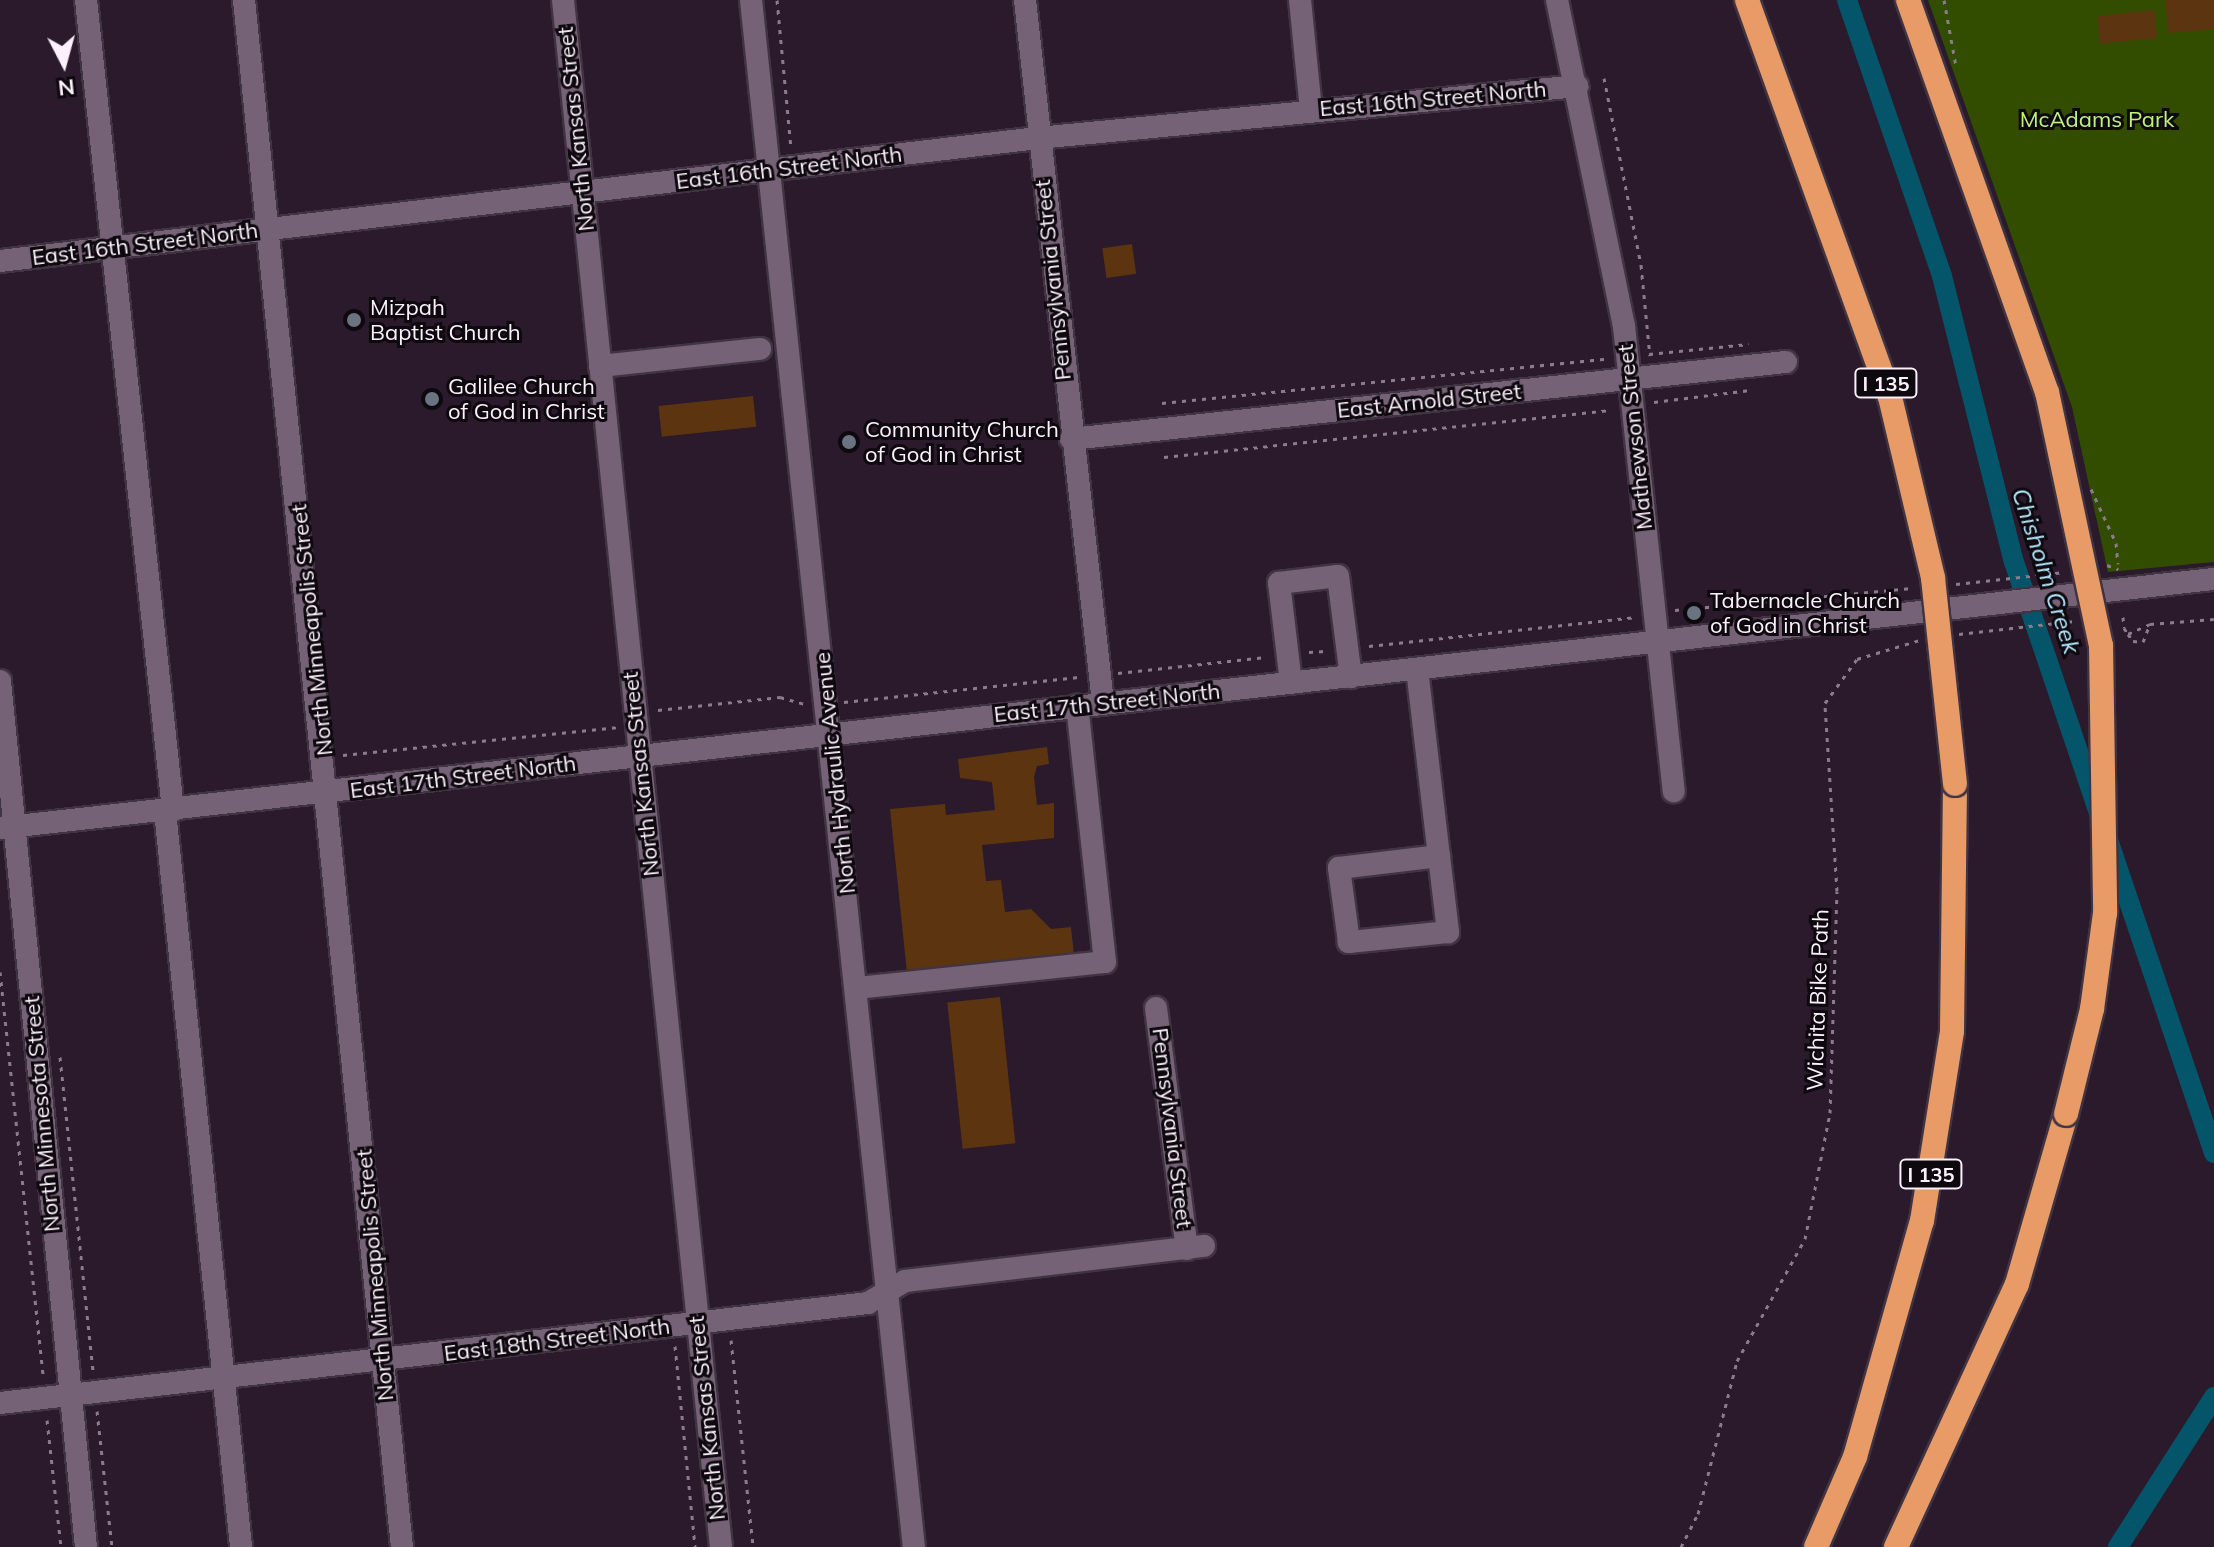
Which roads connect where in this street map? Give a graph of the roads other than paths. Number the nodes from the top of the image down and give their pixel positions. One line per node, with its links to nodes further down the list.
1 (86, 0): 16 (street)
2 (244, 0): 15 (street, North Minneapolis Street)
3 (563, 0): 14 (street, North Kansas Street)
4 (751, 0): 13 (street, North Hydraulic Avenue)
5 (1025, 0): 12 (street, Pennsylvania Street)
6 (1300, 0): 11 (street)
7 (1557, 0): 10 (street, Mathewson Street)
8 (1747, 0): 52 (highway, I 135, bridge)
9 (1908, 0): 53 (highway, bridge)
10 (1578, 86): 11 (street, East 16th Street North); 21 (street, Mathewson Street)
11 (1311, 110): 12 (street, East 16th Street North)
12 (1038, 138): 13 (street, East 16th Street North); 22 (street, Pennsylvania Street)
13 (769, 171): 14 (street, East 16th Street North); 31 (street, North Hydraulic Avenue)
14 (582, 193): 15 (street, East 16th Street North); 20 (street, North Kansas Street)
15 (268, 229): 16 (street, East 16th Street North); 34 (street, North Minneapolis Street)
16 (113, 247): 17 (street, East 16th Street North); 35 (street)
17 (0, 261)
18 (760, 349): 20 (street)
19 (1786, 362): 21 (street, East Arnold Street)
20 (600, 366): 32 (street, North Kansas Street)
21 (1643, 370): 22 (street, East Arnold Street); 24 (street, Mathewson Street)
22 (1071, 439): 29 (street, Pennsylvania Street)
23 (2214, 579): 24 (street, East 17th Street North)
24 (1656, 642): 25 (street, East 17th Street North); 33 (street, Mathewson Street)
25 (1417, 669): 26 (street, East 17th Street North); 37 (street)
26 (1351, 677): 28 (street, East 17th Street North); 28 (street)
27 (0, 681): 36 (street, North Minnesota Street)
28 (1291, 683): 29 (street, East 17th Street North)
29 (1103, 703): 30 (street, East 17th Street North)
30 (1077, 706): 31 (street, East 17th Street North); 38 (street)
31 (831, 734): 32 (street, East 17th Street North); 38 (street, North Hydraulic Avenue)
32 (639, 756): 34 (street, East 17th Street North); 42 (street, North Kansas Street)
33 (1674, 791)
34 (330, 793): 35 (street, East 17th Street North); 43 (street, North Minneapolis Street)
35 (169, 810): 36 (street, East 17th Street North); 44 (street)
36 (8, 827): 45 (street, North Minnesota Street)
37 (1439, 856): 37 (street)
38 (857, 988): 41 (street, North Hydraulic Avenue)
39 (1156, 1008): 40 (street, Pennsylvania Street)
40 (1196, 1248): 41 (street, East 18th Street North)
41 (887, 1291): 42 (street, East 18th Street North); 51 (street, North Hydraulic Avenue)
42 (698, 1330): 43 (street, East 18th Street North); 50 (street, North Kansas Street)
43 (382, 1360): 44 (street, East 18th Street North); 49 (street, North Minneapolis Street)
44 (223, 1378): 45 (street, East 18th Street North); 48 (street)
45 (69, 1395): 46 (street, East 18th Street North); 47 (street, North Minnesota Street)
46 (0, 1403)
47 (86, 1547)
48 (241, 1547)
49 (402, 1547)
50 (721, 1547)
51 (914, 1547)
52 (1816, 1547)
53 (1896, 1547)

